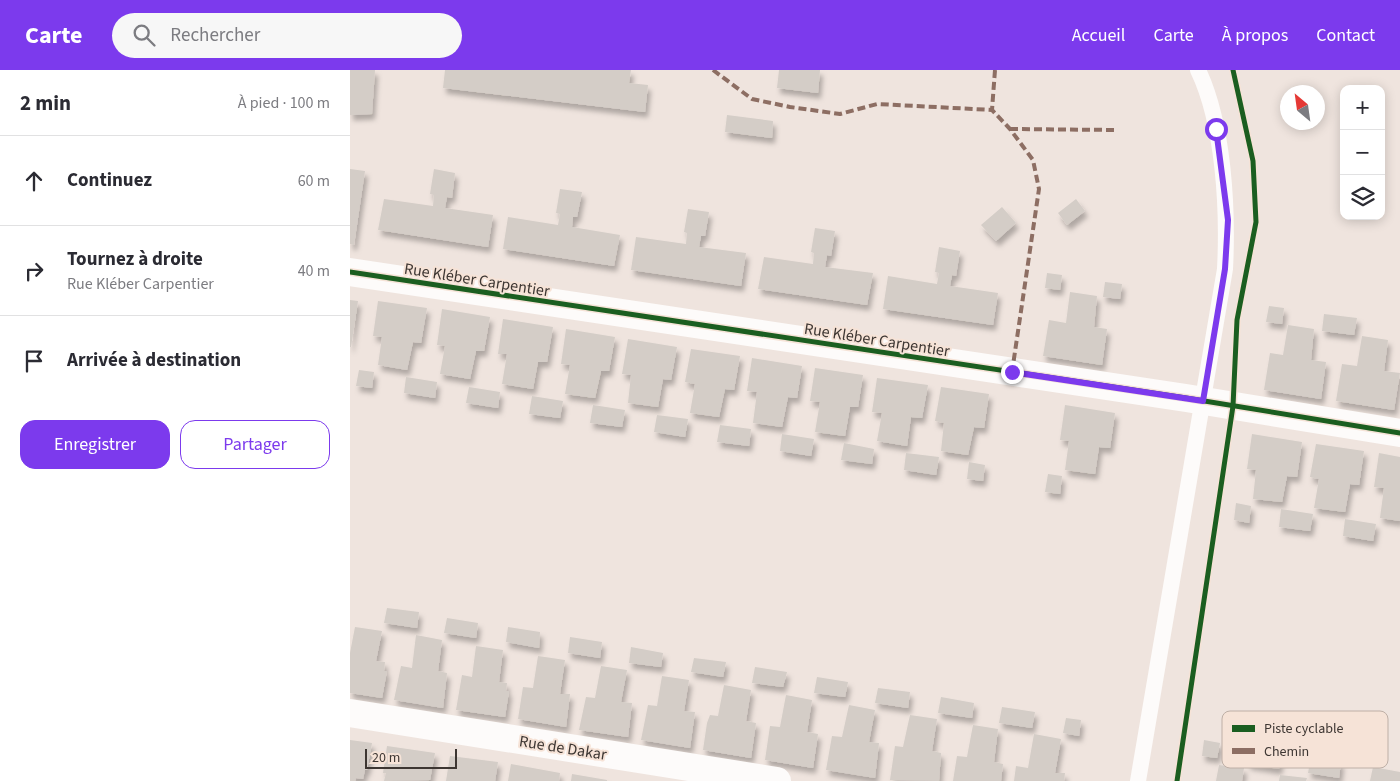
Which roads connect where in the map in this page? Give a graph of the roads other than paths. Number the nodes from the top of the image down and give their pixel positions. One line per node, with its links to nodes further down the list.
1 (1198, 70): 3 (lane)
2 (350, 272): 3 (street, Rue Kléber Carpentier)
3 (1203, 401): 4 (street, Rue Kléber Carpentier); 7 (lane)
4 (1400, 432)
5 (350, 712): 6 (street, Rue de Dakar)
6 (777, 781)
7 (1138, 781)

